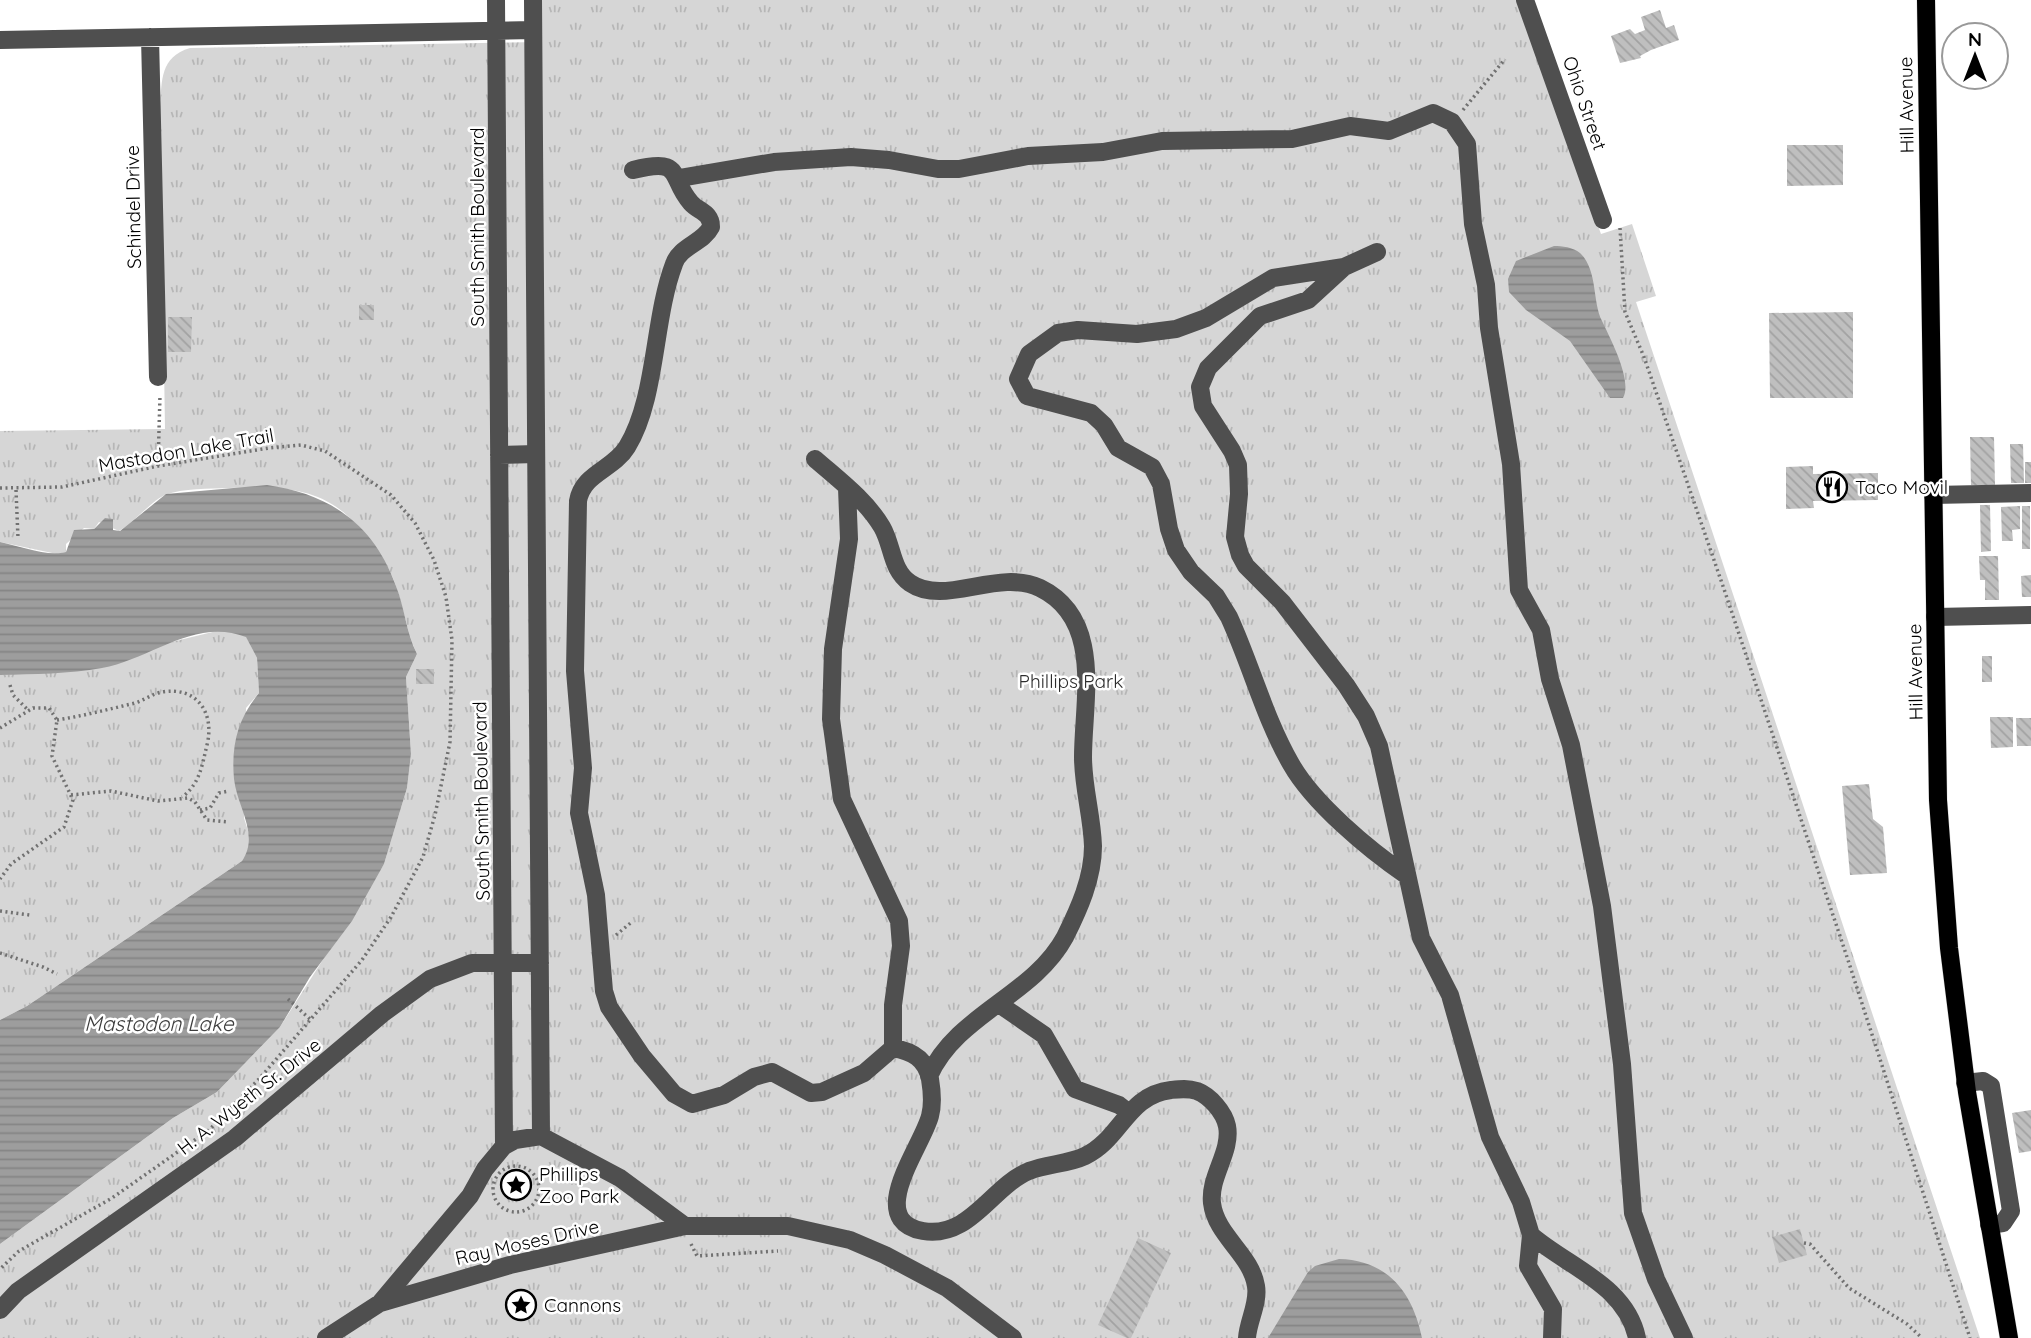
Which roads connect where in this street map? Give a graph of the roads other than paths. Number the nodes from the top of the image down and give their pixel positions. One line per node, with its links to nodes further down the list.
1 (496, 0): 6 (street, South Smith Boulevard)
2 (533, 0): 5 (street)
3 (1525, 0): 11 (street, Ohio Street)
4 (1926, 0): 20 (main road, Hill Avenue)
5 (533, 30): 6 (street); 15 (street)
6 (496, 31): 7 (street); 16 (street, South Smith Boulevard)
7 (150, 37): 8 (street); 14 (street, Schindel Drive)
8 (0, 40)
9 (633, 170): 10 (street)
10 (679, 178): 27 (street); 43 (street)
11 (1612, 224)
12 (1377, 252): 13 (street)
13 (1344, 267): 23 (street); 23 (street)
14 (160, 381)
15 (536, 454): 16 (street); 25 (street)
16 (499, 455): 24 (street, South Smith Boulevard)
17 (815, 460): 18 (street)
18 (847, 488): 26 (street); 27 (street)
19 (2031, 493): 20 (street)
20 (1933, 495): 22 (main road, Hill Avenue)
21 (2031, 615): 22 (street)
22 (1936, 617): 29 (main road, Hill Avenue)
23 (1406, 875): 35 (street)
24 (504, 962): 25 (street, H. A. Wyeth Sr. Drive); 32 (street, South Smith Boulevard); 37 (street, H. A. Wyeth Sr. Drive)
25 (540, 962): 31 (street)
26 (999, 1004): 28 (street); 30 (street)
27 (893, 1048): 28 (street)
28 (929, 1076): 30 (street)
29 (1965, 1083): 33 (main road, Hill Avenue); 33 (street)
30 (1128, 1112): 40 (street)
31 (541, 1136): 32 (street); 34 (street)
32 (504, 1146): 36 (street)
33 (1989, 1225): 44 (main road, Hill Avenue)
34 (688, 1235): 36 (street, Ray Moses Drive); 39 (street, Ray Moses Drive)
35 (1531, 1235): 41 (street); 42 (street)
36 (380, 1303): 38 (street)
37 (0, 1310)
38 (326, 1338)
39 (1013, 1338)
40 (1247, 1338)
41 (1552, 1338)
42 (1637, 1338)
43 (1684, 1338)
44 (2009, 1338)

